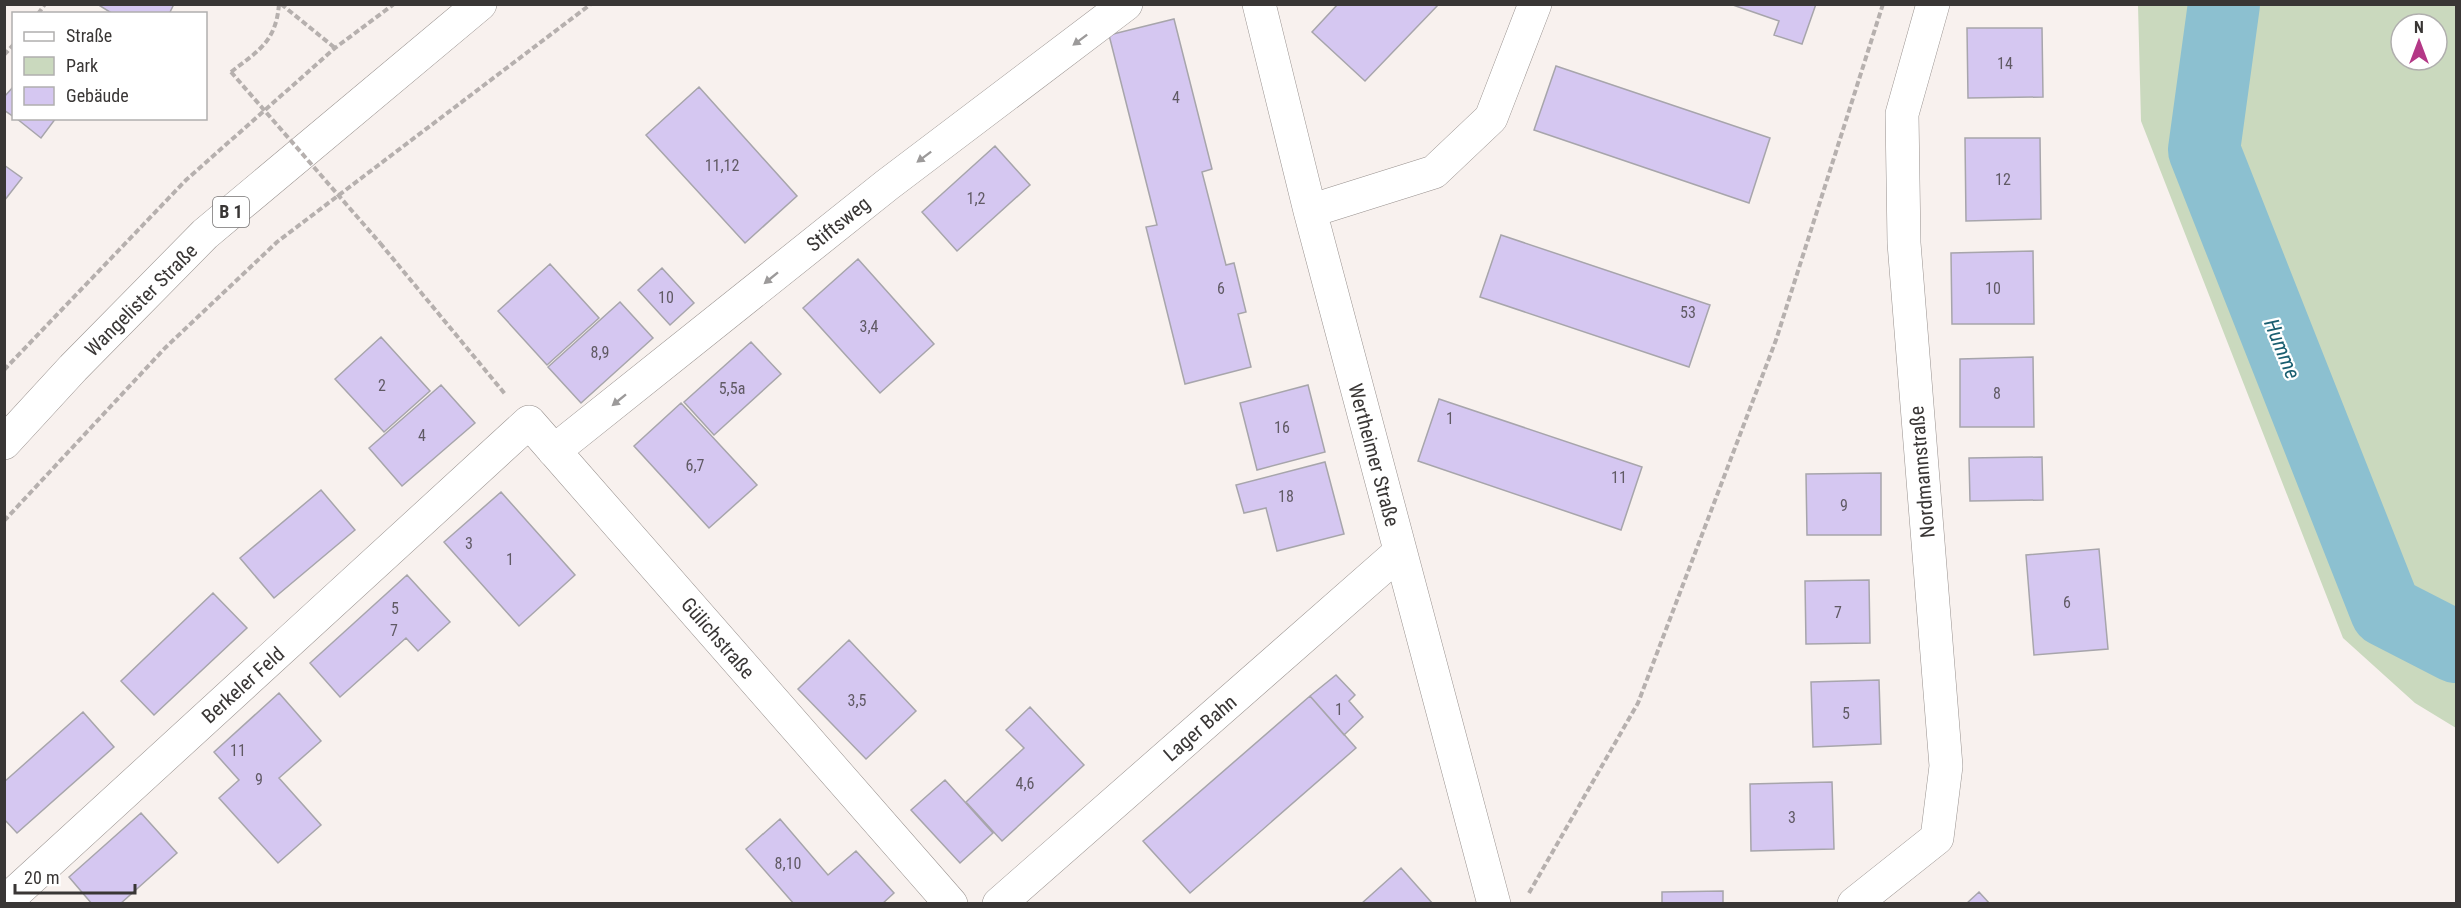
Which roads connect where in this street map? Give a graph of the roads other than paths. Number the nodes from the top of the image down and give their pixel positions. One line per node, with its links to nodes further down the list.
1 (480, 4): 7 (street, Wangelister Straße / B 1)
2 (1126, 4): 8 (street, Stiftsweg, one-way to 8)
3 (1259, 4): 6 (street, Wertheimer Straße)
4 (1535, 4): 6 (street)
5 (1934, 4): 15 (street, Nordmannstraße)
6 (1310, 212): 10 (street, Wertheimer Straße)
7 (4, 443)
8 (555, 451): 9 (street, Gülichstraße); 12 (street, Gülichstraße)
9 (481, 467): 11 (street, Berkeler Feld)
10 (1400, 552): 13 (street, Lager Bahn); 14 (street, Wertheimer Straße)
11 (4, 903)
12 (951, 903)
13 (999, 903)
14 (1494, 903)
15 (1854, 903)

